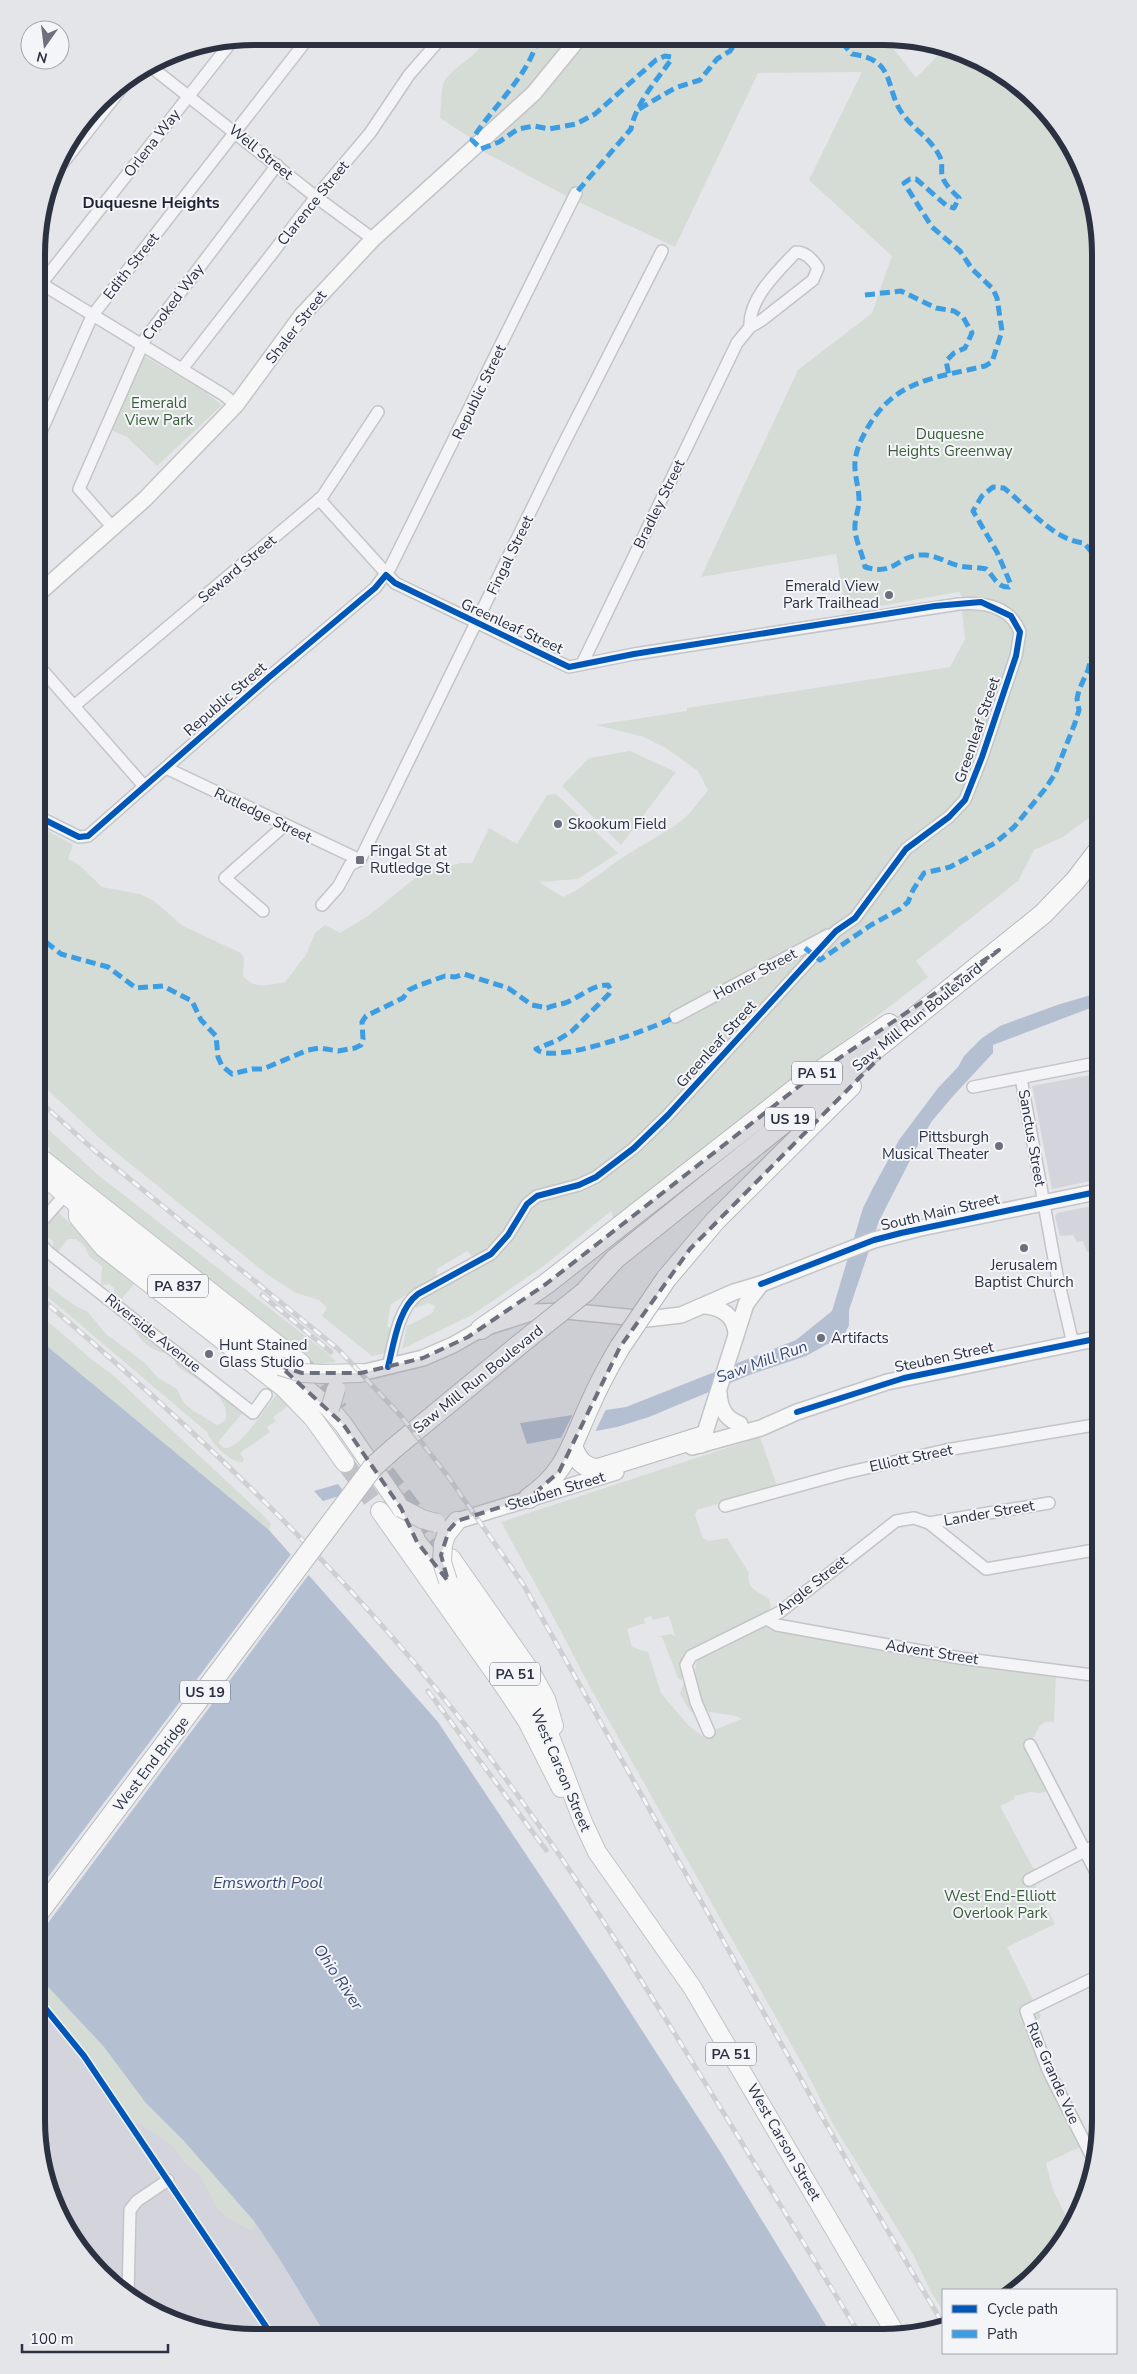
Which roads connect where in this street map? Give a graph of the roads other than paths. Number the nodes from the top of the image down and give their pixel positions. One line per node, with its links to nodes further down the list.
1 (303, 45): 8 (street, Edith Street)
2 (435, 45): 12 (street, Clarence Street)
3 (573, 45): 13 (main road, Shaler Street)
4 (227, 47): 6 (street, Orlena Way)
5 (156, 70): 6 (street, Well Street)
6 (189, 94): 8 (street, Well Street); 15 (street, Orlena Way)
7 (111, 101): 9 (street)
8 (236, 132): 10 (street, Well Street); 17 (street, Edith Street)
9 (73, 150)
10 (277, 165): 12 (street, Well Street); 19 (street, Crooked Way)
11 (576, 193): 26 (street, Republic Street)
12 (316, 197): 13 (street, Well Street); 20 (street, Clarence Street)
13 (373, 239): 21 (main road, Shaler Street)
14 (662, 251): 28 (street, Fingal Street)
15 (45, 277)
16 (45, 290): 17 (street)
17 (92, 316): 19 (street); 23 (street, Edith Street)
18 (750, 327): 18 (street); 29 (street, Bradley Street)
19 (141, 346): 20 (street); 25 (street, Crooked Way)
20 (182, 369): 21 (street)
21 (236, 405): 25 (main road, Shaler Street)
22 (378, 412): 24 (street, Seward Street)
23 (45, 423)
24 (319, 499): 26 (street, Greenleaf Street); 31 (street, Seward Street)
25 (114, 528): 27 (main road, Shaler Street)
26 (386, 575): 28 (street, Greenleaf Street); 32 (street, Republic Street)
27 (45, 588)
28 (478, 624): 29 (street, Greenleaf Street); 37 (street, Fingal Street)
29 (582, 664): 41 (street, Greenleaf Street)
30 (45, 673): 31 (street)
31 (74, 706): 33 (street)
32 (166, 768): 33 (street, Republic Street); 35 (street, Rutledge Street)
33 (144, 786): 34 (street, Republic Street)
34 (45, 820)
35 (285, 826): 37 (street, Rutledge Street); 40 (street)
36 (1092, 857): 42 (highway, Saw Mill Run Boulevard / US 19)
37 (360, 860): 39 (street, Fingal Street)
38 (1092, 880): 46 (highway, Saw Mill Run Boulevard / US 19)
39 (322, 905)
40 (263, 911)
41 (836, 931): 43 (street, Horner Street); 64 (street, Greenleaf Street)
42 (999, 950): 56 (highway, Saw Mill Run Boulevard / US 19); 58 (highway, PA 51)
43 (675, 1017)
44 (1092, 1064): 45 (street)
45 (1021, 1078): 47 (street); 52 (street, Sanctus Street)
46 (851, 1086): 56 (highway, Saw Mill Run Boulevard / US 19); 73 (highway, PA 51, bridge)
47 (973, 1087)
48 (45, 1162): 62 (main road)
49 (45, 1178): 51 (main road, West Carson Street / PA 837)
50 (1092, 1193): 52 (main road, South Main Street)
51 (72, 1200): 53 (street); 63 (main road, West Carson Street / PA 837); 74 (main road)
52 (1044, 1202): 55 (main road, South Main Street); 61 (street, Sanctus Street)
53 (45, 1219)
54 (45, 1248): 67 (street, Riverside Avenue)
55 (761, 1284): 57 (main road, South Main Street); 60 (main road)
56 (585, 1292): 75 (highway, Saw Mill Run Boulevard / US 19, bridge)
57 (705, 1306): 58 (main road, South Main Street); 60 (main road)
58 (482, 1329): 64 (main road, South Main Street / PA 51)
59 (1092, 1340): 61 (main road, Steuben Street)
60 (734, 1344): 66 (main road)
61 (1073, 1344): 69 (main road, Steuben Street)
62 (301, 1363)
63 (280, 1366): 65 (main road, PA 837, bridge); 68 (main road, West Carson Street / PA 837, bridge)
64 (388, 1367): 65 (main road, South Main Street / PA 51)
65 (361, 1373): 68 (main road, PA 51, bridge)
66 (719, 1392): 70 (main road); 72 (main road)
67 (266, 1395)
68 (330, 1408): 75 (main road, West Carson Street / PA 51)
69 (796, 1412): 70 (main road, Steuben Street); 72 (main road, Steuben Street)
70 (740, 1424): 72 (main road, Steuben Street)
71 (1092, 1425): 78 (street, Elliott Street)
72 (702, 1440): 73 (highway); 76 (main road, Steuben Street)
73 (572, 1446): 76 (highway, PA 51)
74 (345, 1463)
75 (373, 1467): 79 (main road, West Carson Street / PA 51); 96 (highway, West End Bridge / US 19, bridge)
76 (529, 1498): 82 (main road, Steuben Street)
77 (1049, 1503): 81 (street, Lander Street)
78 (725, 1506)
79 (401, 1508): 82 (main road, bridge); 85 (main road, West Carson Street / PA 51, bridge)
80 (380, 1511): 91 (main road)
81 (930, 1523): 83 (street); 86 (street, Angle Street)
82 (447, 1526): 85 (main road, PA 51, bridge)
83 (1092, 1550)
84 (451, 1558): 90 (main road)
85 (448, 1580): 90 (main road, West Carson Street / PA 51)
86 (767, 1619): 87 (street, Advent Street); 88 (street, Angle Street)
87 (1092, 1675)
88 (710, 1732)
89 (1030, 1745): 93 (street)
90 (566, 1777): 91 (main road, West Carson Street / PA 51)
91 (583, 1822): 101 (main road, West Carson Street / PA 51)
92 (1092, 1847): 93 (street)
93 (1085, 1850): 94 (street); 95 (street)
94 (1092, 1864)
95 (1029, 1880)
96 (45, 1904)
97 (1092, 1979): 98 (street, Rue Grande Vue)
98 (1089, 2152)
99 (168, 2180): 100 (street)
100 (128, 2287)
101 (893, 2329)

